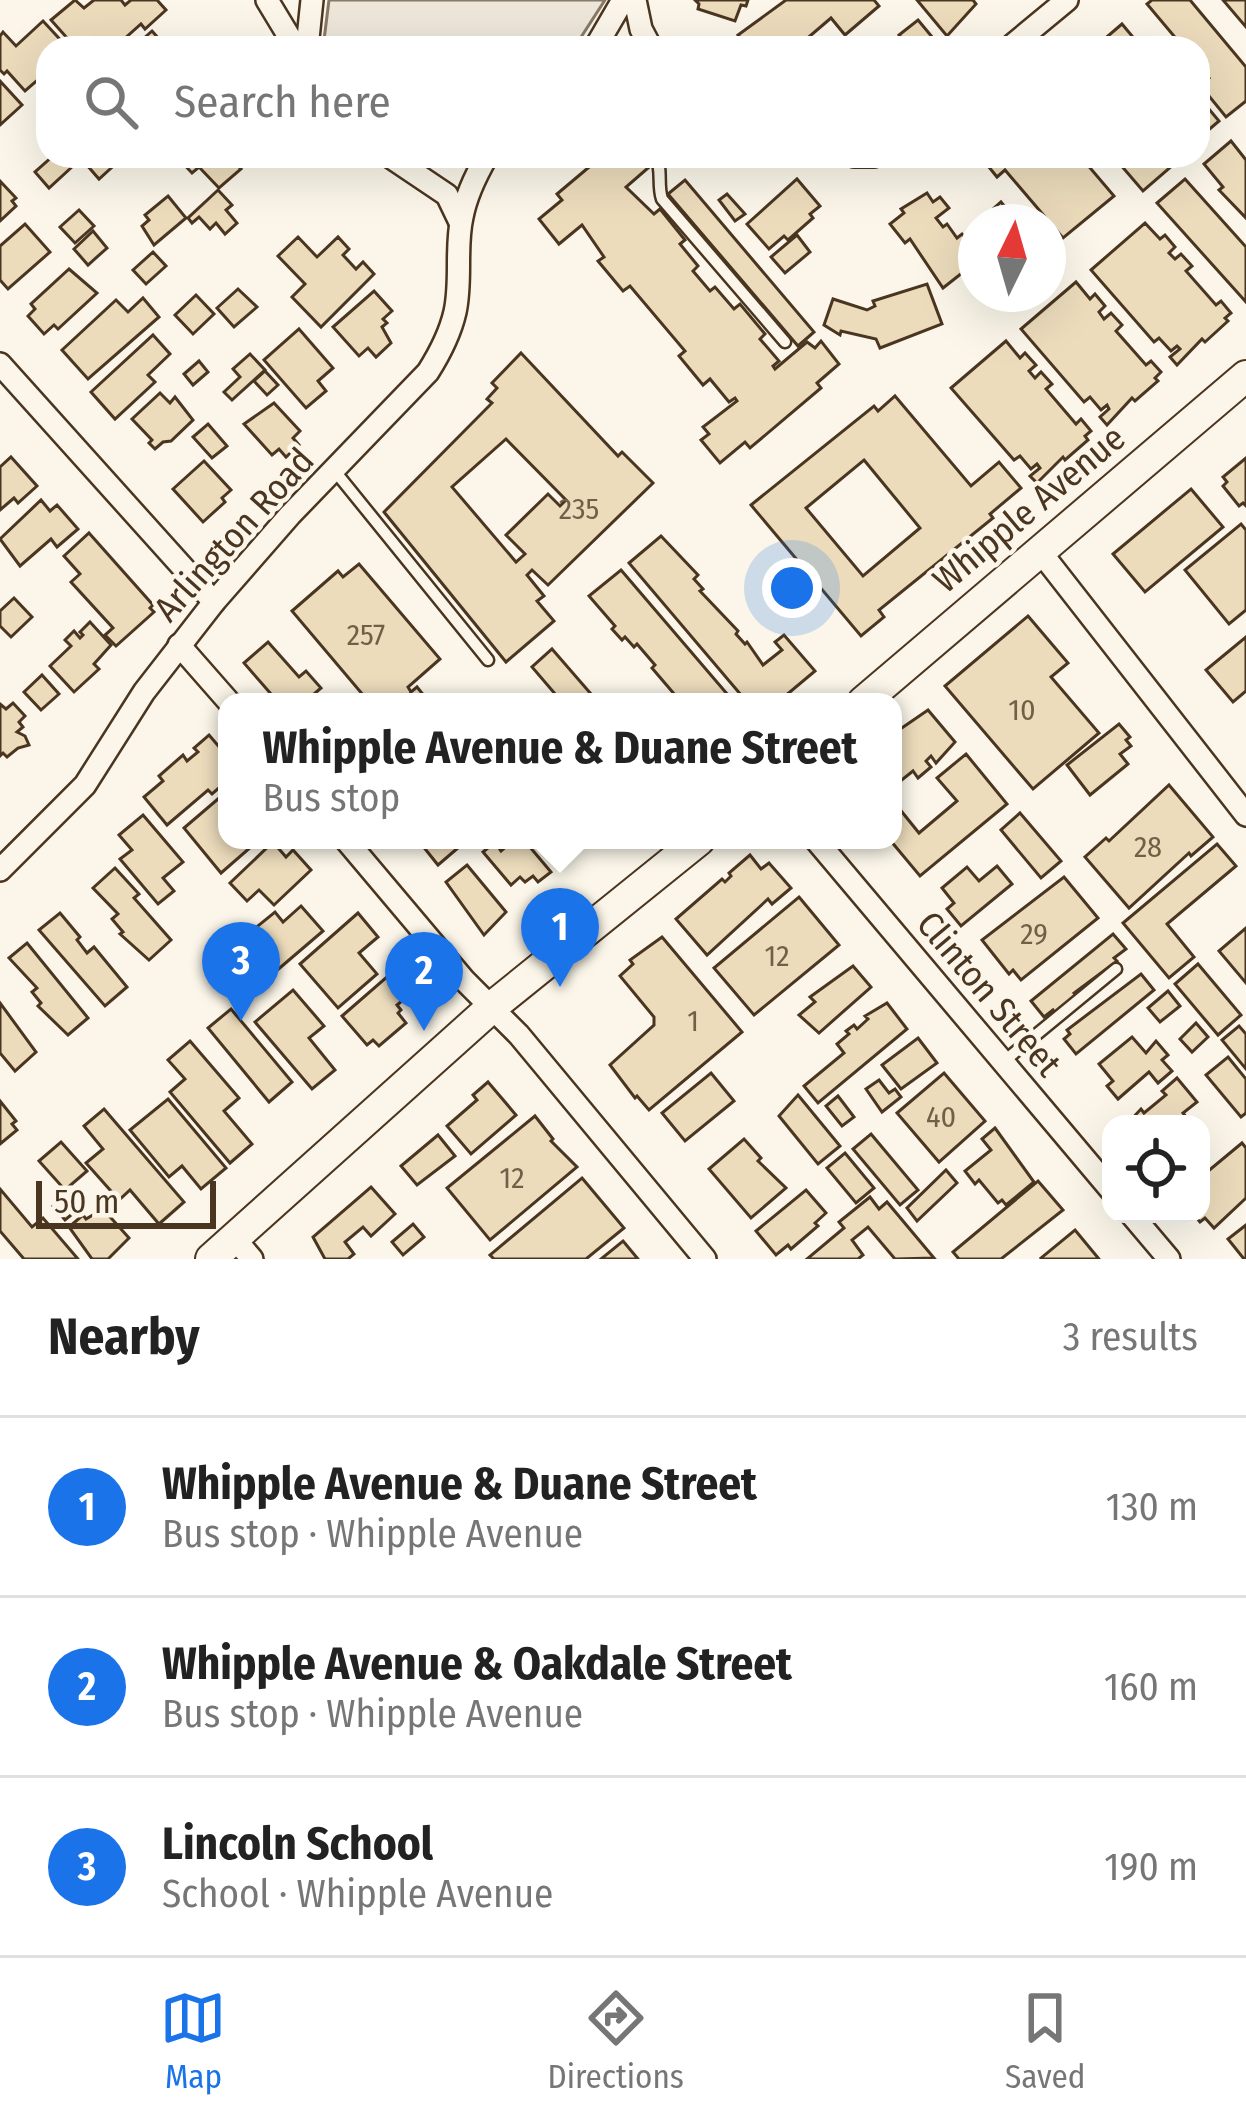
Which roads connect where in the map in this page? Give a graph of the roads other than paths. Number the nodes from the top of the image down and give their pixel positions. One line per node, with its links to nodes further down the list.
1 (267, 0): 6 (street)
2 (312, 0): 7 (street)
3 (623, 0): 8 (street)
4 (634, 0): 9 (street)
5 (1067, 0): 10 (street)
6 (289, 36)
7 (308, 36)
8 (602, 36)
9 (645, 36)
10 (1024, 36)
11 (407, 168): 14 (street)
12 (481, 168): 14 (street, Arlington Road)
13 (658, 168): 15 (lane)
14 (460, 222): 18 (street, Arlington Road)
15 (784, 342)
16 (0, 364): 20 (street)
17 (1246, 376): 19 (main road, Whipple Avenue)
18 (334, 470): 20 (street, Arlington Road); 22 (lane)
19 (1039, 550): 24 (main road, Whipple Avenue); 25 (street)
20 (214, 602): 21 (street, Arlington Road)
21 (179, 646): 23 (street); 29 (street, Arlington Road)
22 (488, 660)
23 (221, 693)
24 (873, 693)
25 (1246, 815)
26 (354, 849): 31 (street)
27 (688, 849): 31 (main road)
28 (824, 849): 32 (street, Clinton Street)
29 (0, 870)
30 (1116, 969): 32 (lane)
31 (492, 1007): 35 (main road); 36 (street)
32 (1003, 1062): 33 (street, Clinton Street)
33 (1102, 1179)
34 (1139, 1223): 37 (street)
35 (232, 1252)
36 (705, 1259)
37 (1169, 1259)

